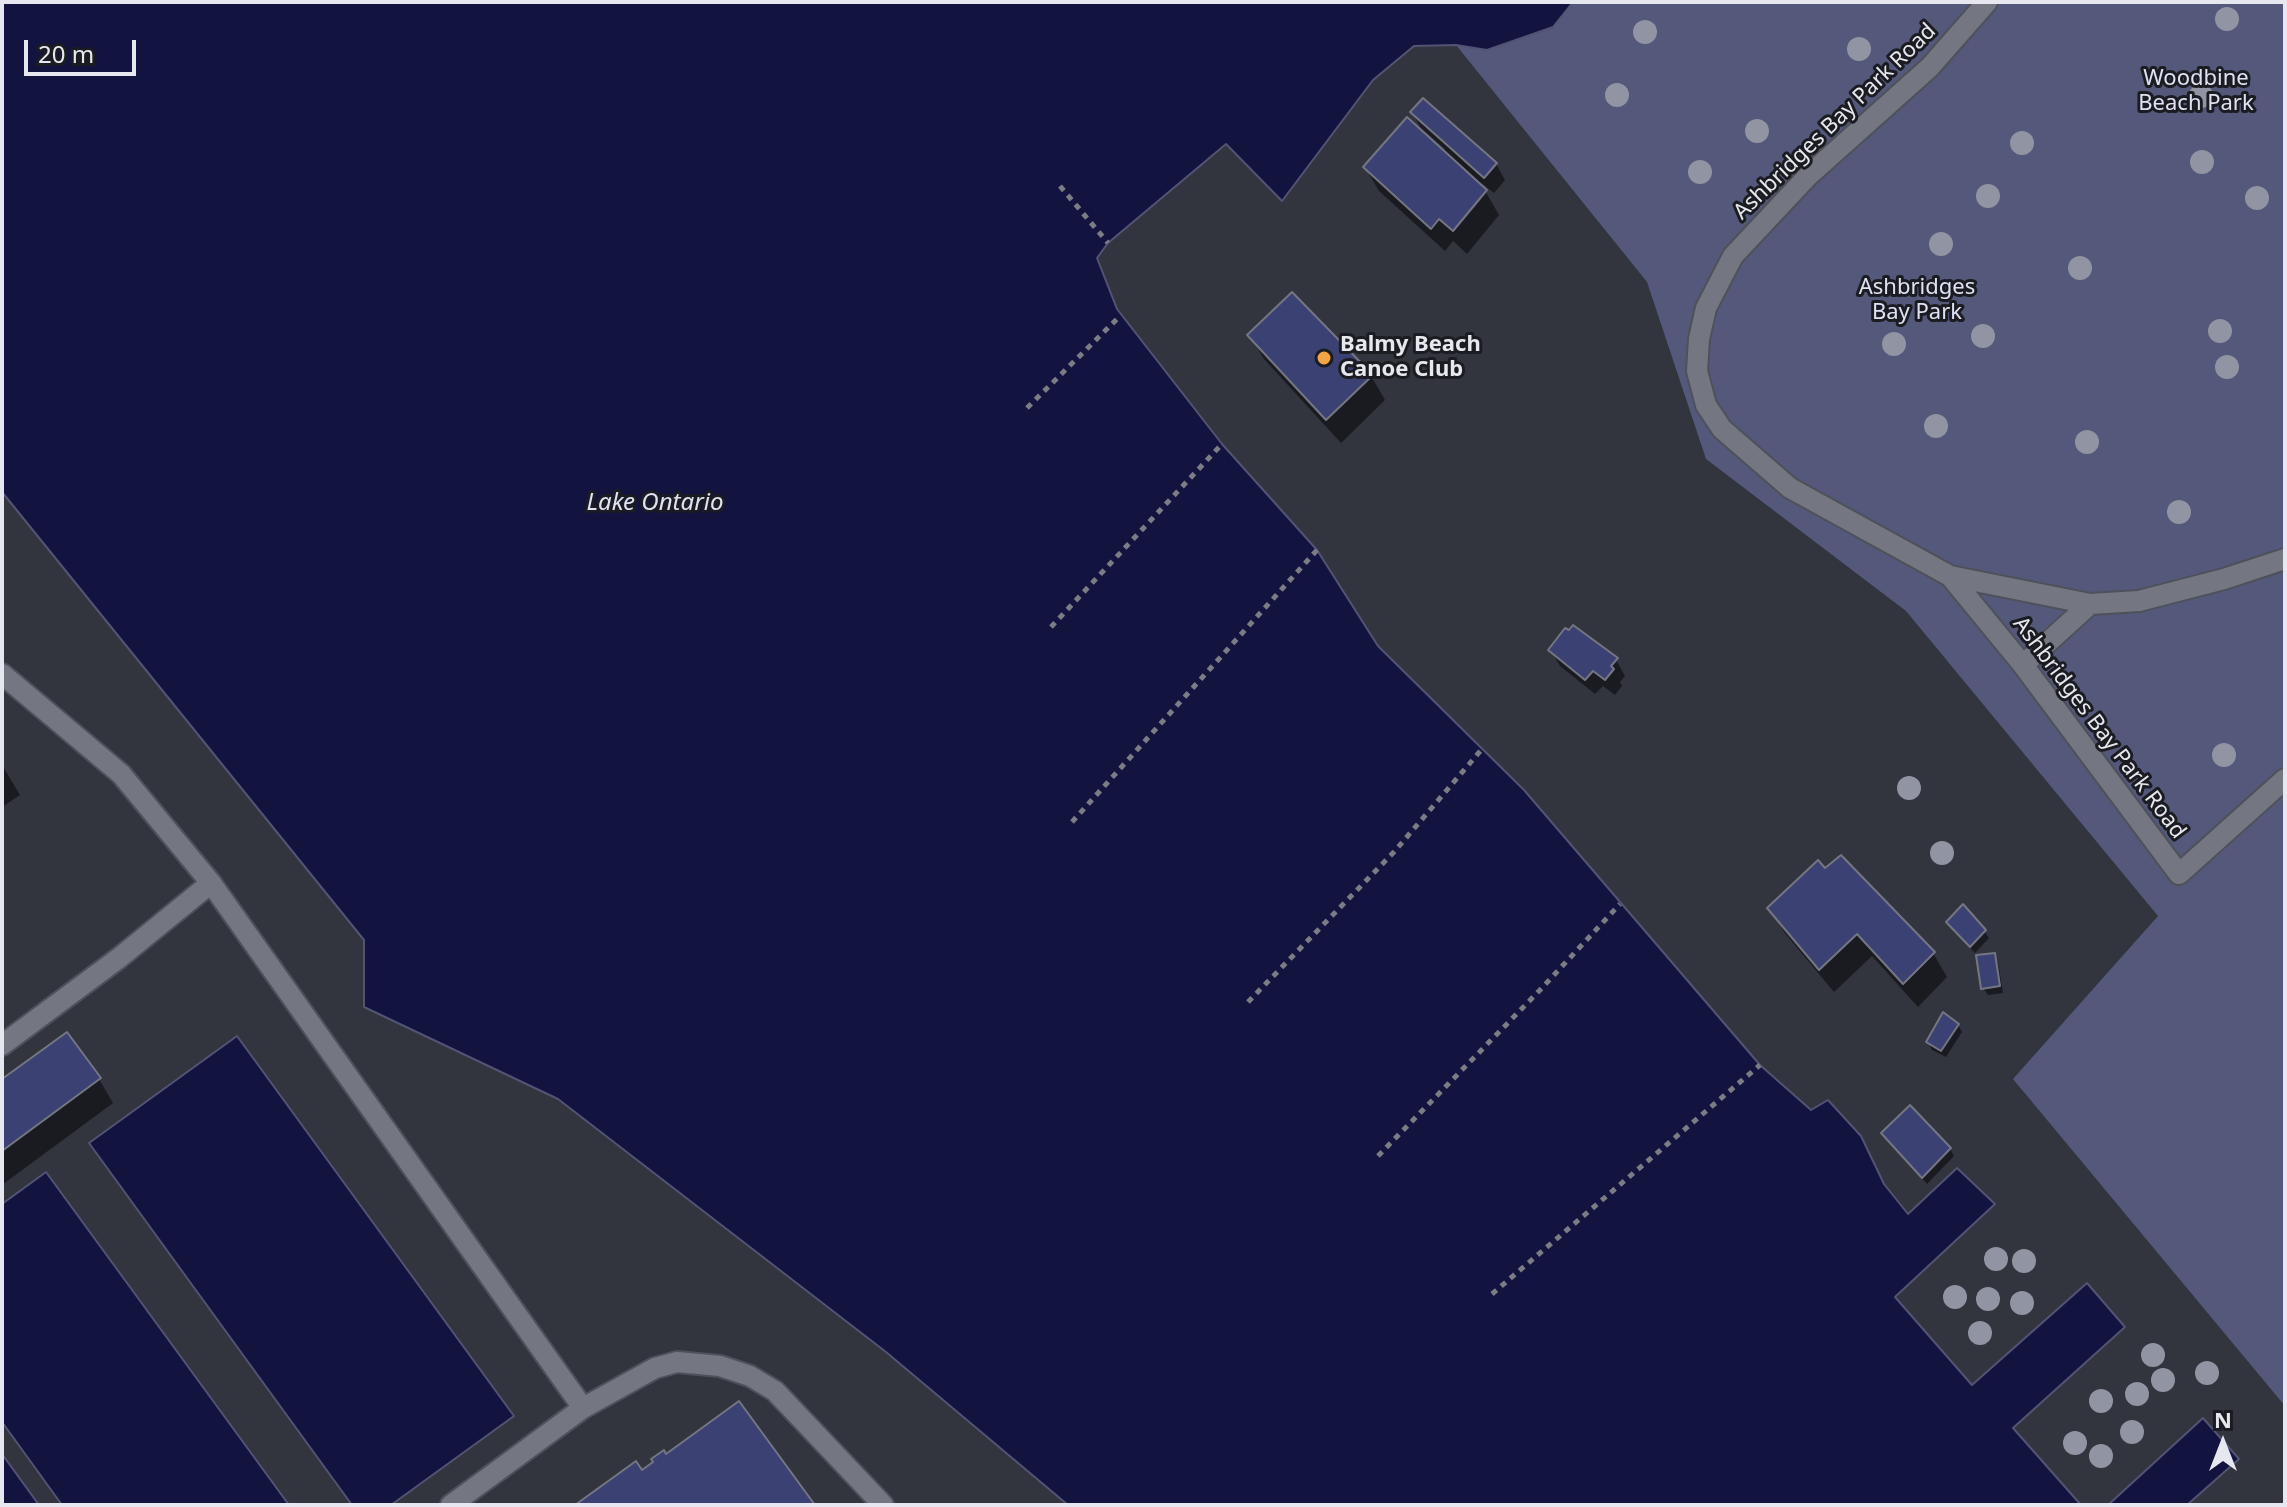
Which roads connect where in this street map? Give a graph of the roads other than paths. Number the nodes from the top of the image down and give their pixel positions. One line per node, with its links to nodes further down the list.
1 (1987, 2): 3 (lane, Ashbridges Bay Park Road)
2 (2285, 559): 4 (lane, Ashbridges Bay Park Road)
3 (1950, 576): 4 (lane, Ashbridges Bay Park Road); 5 (lane, Ashbridges Bay Park Road)
4 (2090, 604): 5 (lane)
5 (2023, 665): 7 (lane, Ashbridges Bay Park Road)
6 (2, 674): 8 (lane)
7 (2285, 779)
8 (211, 883): 9 (lane); 10 (lane)
9 (2, 1045)
10 (583, 1408): 11 (lane); 12 (lane)
11 (451, 1505)
12 (883, 1505)

